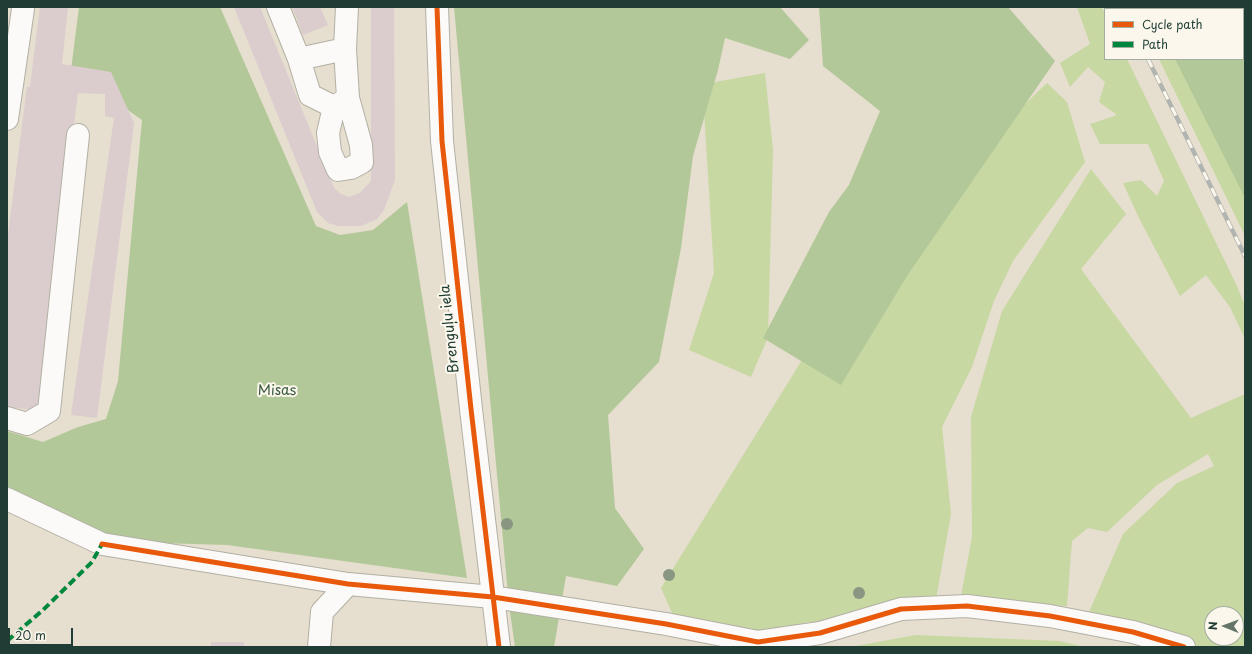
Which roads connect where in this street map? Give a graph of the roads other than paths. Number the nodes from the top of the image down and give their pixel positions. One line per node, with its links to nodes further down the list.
1 (278, 7): 6 (street)
2 (347, 7): 5 (street)
3 (437, 7): 12 (street, Brenguļu iela)
4 (22, 9): 7 (street)
5 (345, 49): 6 (street); 6 (street)
6 (299, 59)
7 (7, 119)
8 (78, 135): 9 (street)
9 (7, 418)
10 (7, 498): 11 (street)
11 (348, 584): 12 (street); 13 (street)
12 (493, 597): 14 (street, Brenguļu iela); 15 (street)
13 (319, 647)
14 (499, 647)
15 (1184, 647)

